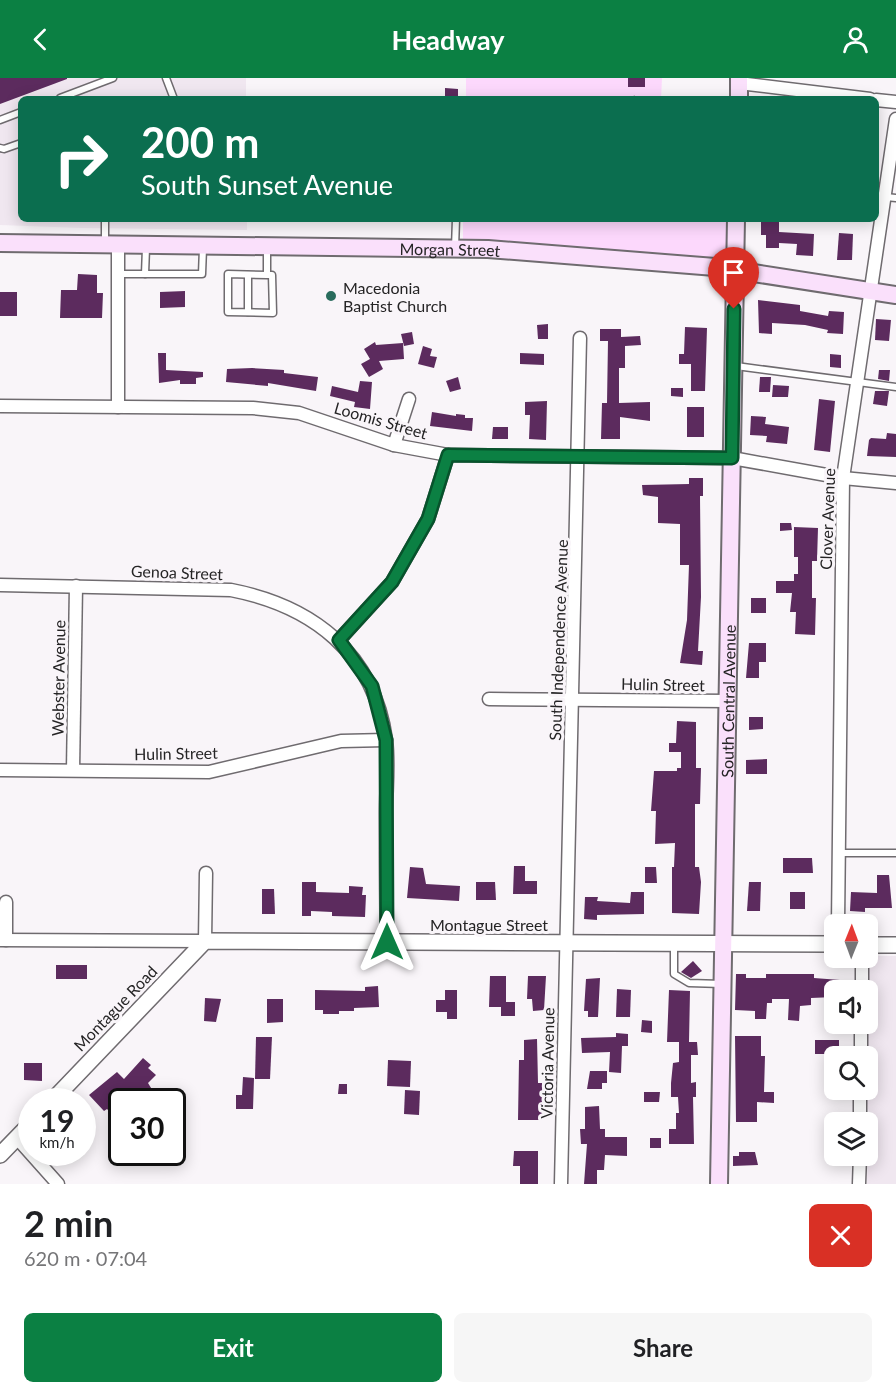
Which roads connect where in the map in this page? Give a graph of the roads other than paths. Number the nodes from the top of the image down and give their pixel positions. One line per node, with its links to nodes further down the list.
1 (113, 78): 4 (lane)
2 (166, 78): 5 (lane)
3 (739, 87): 6 (street)
4 (64, 96)
5 (173, 96)
6 (837, 96)
7 (879, 100): 8 (street)
8 (896, 102)
9 (18, 113): 11 (lane)
10 (896, 118): 14 (street, Clover Avenue)
11 (0, 120)
12 (18, 144): 13 (lane)
13 (0, 148)
14 (885, 197): 29 (street, Clover Avenue)
15 (106, 222): 19 (lane)
16 (456, 222): 23 (lane)
17 (736, 222): 24 (main road, South Central Avenue)
18 (0, 243): 19 (main road, Morgan Street)
19 (112, 246): 20 (main road, Morgan Street); 25 (street)
20 (146, 247): 21 (main road, Morgan Street); 26 (lane)
21 (203, 247): 22 (main road, Morgan Street); 26 (lane)
22 (267, 248): 23 (main road, Morgan Street); 28 (lane)
23 (455, 249): 24 (main road, Morgan Street)
24 (734, 270): 29 (main road, Morgan Street); 33 (main road, South Central Avenue)
25 (118, 274): 26 (lane); 38 (street)
26 (146, 274)
27 (248, 275): 28 (lane); 31 (lane); 31 (lane)
28 (267, 275): 31 (lane)
29 (869, 292): 30 (main road, Morgan Street); 34 (street, Clover Avenue)
30 (896, 295)
31 (248, 312)
32 (580, 338): 41 (street, South Independence Avenue)
33 (734, 366): 34 (lane); 42 (main road, South Central Avenue)
34 (857, 382): 35 (lane); 43 (street, Clover Avenue)
35 (896, 387)
36 (409, 399): 39 (street)
37 (0, 406): 38 (street, Loomis Street)
38 (118, 407): 39 (street, Loomis Street)
39 (394, 445): 40 (street, Loomis Street)
40 (448, 455): 41 (street, Loomis Street); 47 (street)
41 (579, 456): 42 (street, Loomis Street); 49 (street, South Independence Avenue)
42 (732, 458): 43 (street, Loomis Street); 50 (main road, South Central Avenue)
43 (843, 478): 44 (street, Loomis Street); 54 (street, Clover Avenue)
44 (896, 483)
45 (0, 585): 46 (street, Genoa Street)
46 (76, 586): 47 (street, Genoa Street); 53 (street, Webster Avenue)
47 (339, 640): 51 (street, Genoa Street)
48 (489, 699): 49 (street, Hulin Street)
49 (572, 699): 50 (street, Hulin Street); 62 (street, South Independence Avenue)
50 (728, 701): 64 (main road, South Central Avenue)
51 (386, 740): 53 (street, Hulin Street); 61 (street, Genoa Street)
52 (0, 770): 53 (street, Hulin Street)
53 (73, 770)
54 (839, 853): 55 (lane); 58 (street, Clover Avenue)
55 (896, 854)
56 (207, 873): 60 (street)
57 (6, 902): 59 (street)
58 (838, 914)
59 (3, 940): 60 (street, Montague Street)
60 (205, 941): 61 (street, Montague Street); 69 (street, Montague Road)
61 (387, 942): 62 (street, Montague Street)
62 (567, 943): 63 (street, Montague Street); 74 (street, Victoria Avenue)
63 (674, 944): 64 (street, Montague Street); 68 (lane)
64 (724, 944): 65 (street, Montague Street); 68 (main road, South Central Avenue)
65 (824, 944)
66 (878, 945): 67 (street)
67 (896, 945)
68 (723, 984): 75 (main road, South Central Avenue)
69 (64, 1088)
70 (16, 1138): 71 (street); 73 (street)
71 (0, 1155)
72 (860, 1166): 76 (street)
73 (58, 1184)
74 (561, 1184)
75 (719, 1184)
76 (859, 1184)

